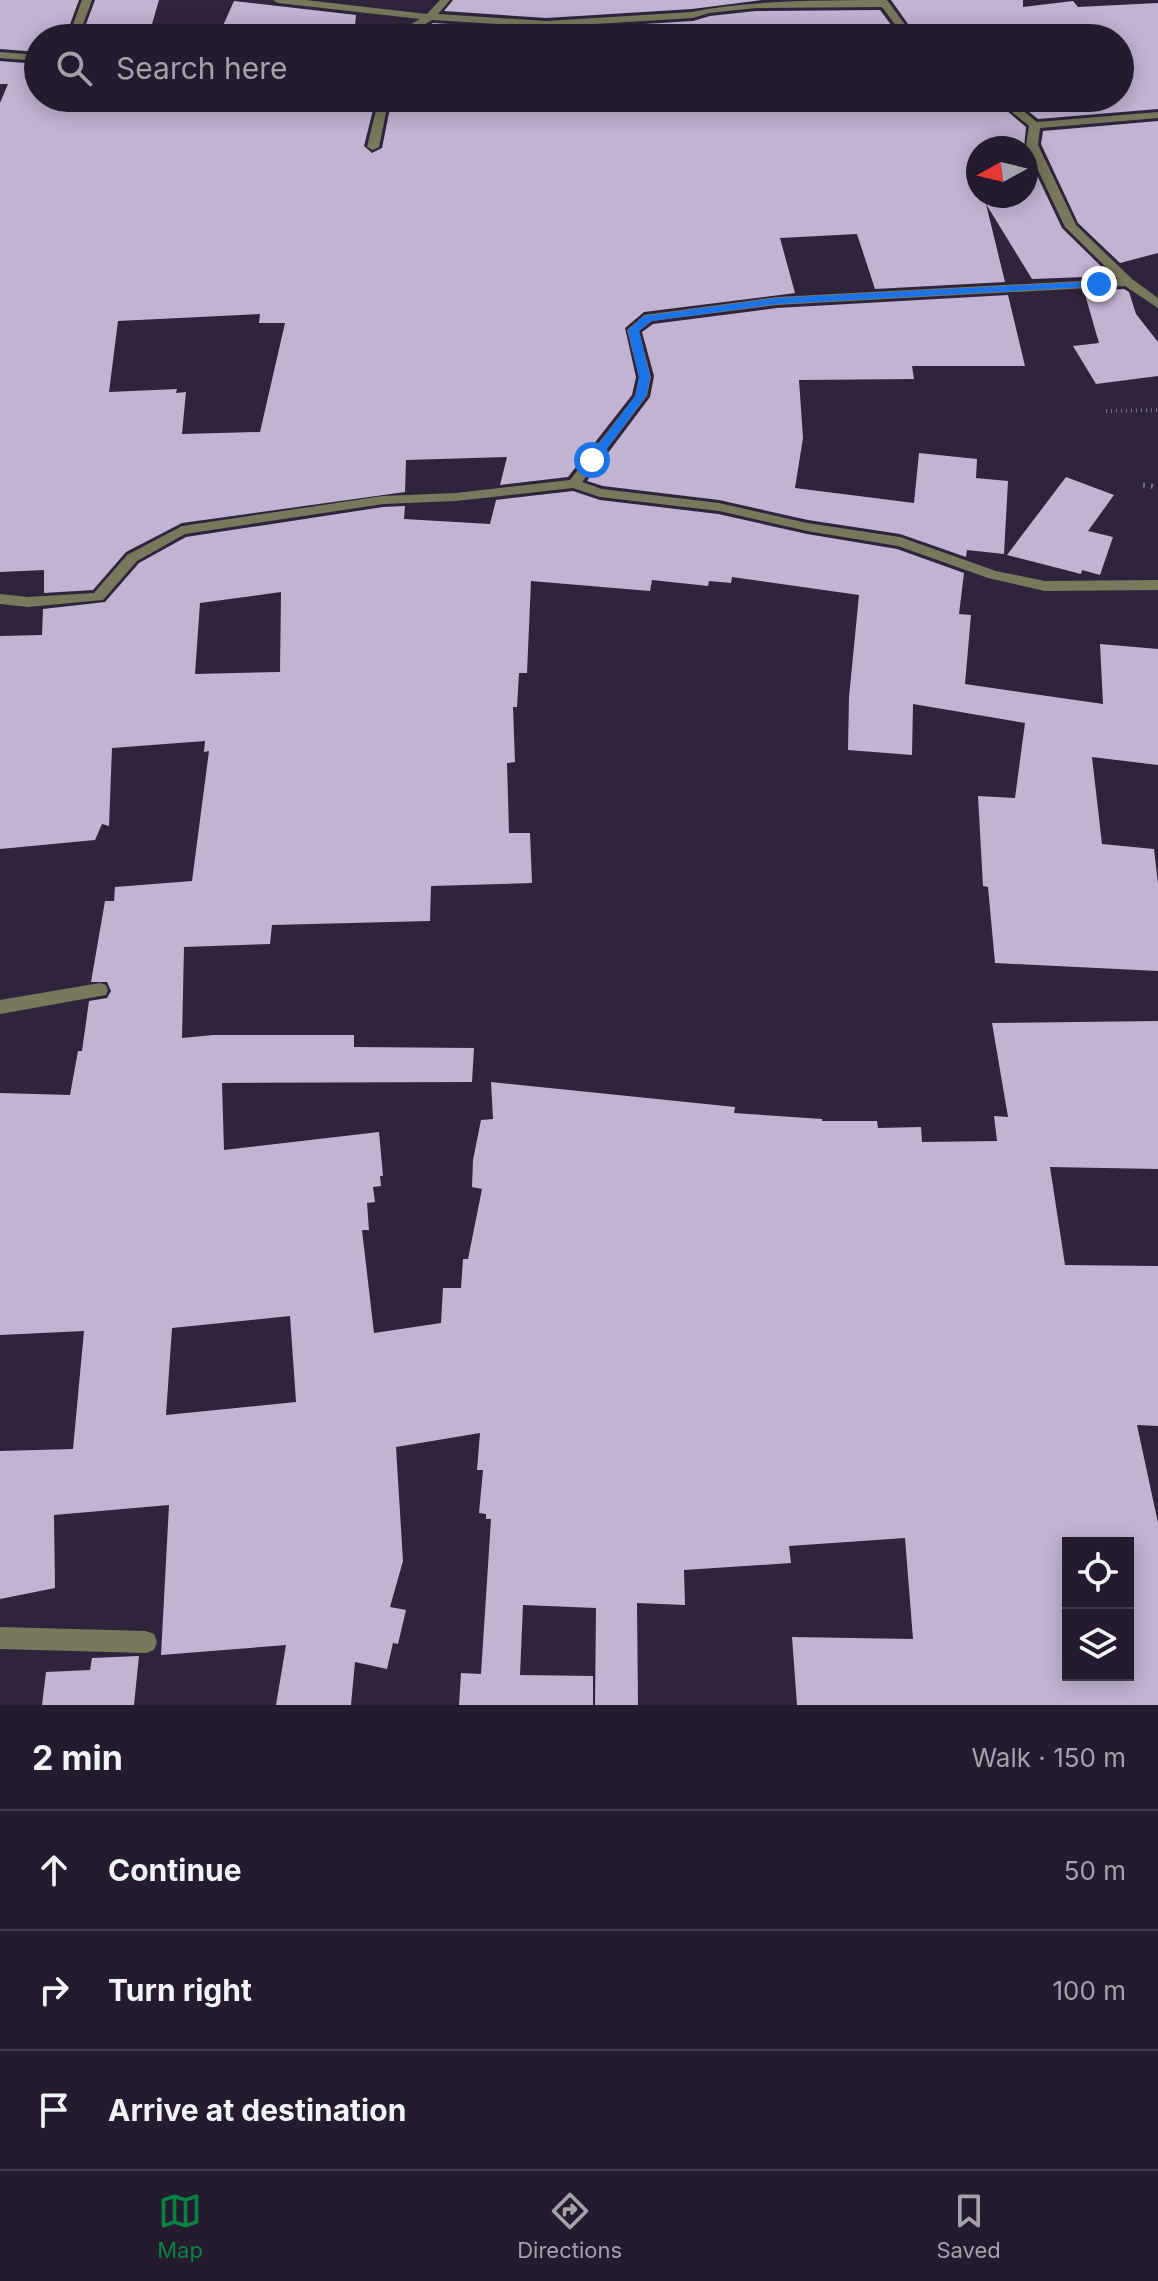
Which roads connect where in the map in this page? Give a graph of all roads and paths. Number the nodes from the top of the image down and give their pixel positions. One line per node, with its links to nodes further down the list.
1 (87, 0): 6 (street)
2 (278, 0): 5 (street)
3 (445, 0): 5 (street)
4 (883, 2): 5 (street); 8 (street)
5 (430, 17): 7 (street)
6 (78, 24)
7 (419, 24)
8 (900, 24)
9 (0, 55): 10 (street)
10 (24, 57)
11 (381, 112): 15 (street)
12 (1018, 112): 14 (street)
13 (1158, 115): 14 (street)
14 (1035, 125): 16 (street)
15 (373, 147)
16 (1128, 282): 17 (street); 20 (street)
17 (1158, 304)
18 (1158, 410): 19 (path)
19 (1106, 411)
20 (574, 484): 23 (street); 24 (street)
21 (1143, 485): 22 (path)
22 (1158, 487)
23 (1158, 585)
24 (0, 599)
25 (100, 990): 26 (street)
26 (0, 1007)
27 (0, 1638): 28 (street)
28 (146, 1642)

